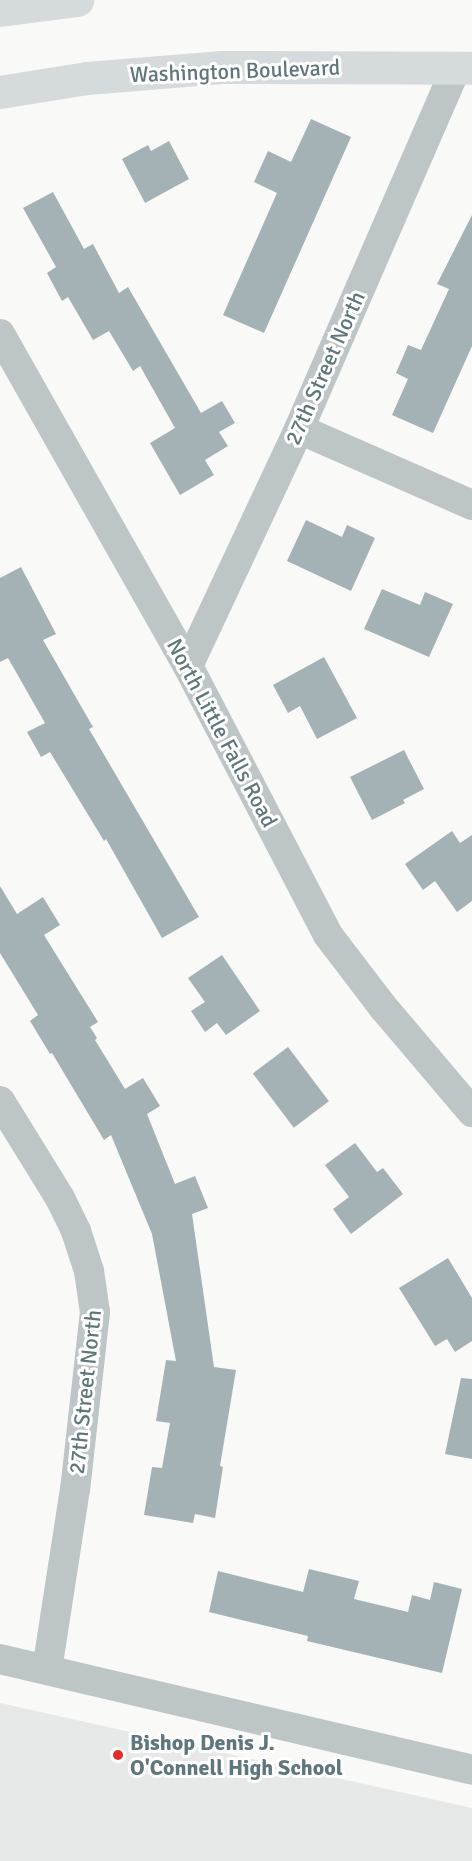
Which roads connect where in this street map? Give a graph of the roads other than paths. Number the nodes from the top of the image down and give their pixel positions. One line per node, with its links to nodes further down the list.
1 (77, 0): 2 (main road)
2 (0, 10)
3 (464, 68): 4 (main road, Washington Boulevard); 6 (street, 27th Street North)
4 (0, 92)
5 (0, 334): 8 (street, North Little Falls Road)
6 (299, 429): 7 (street); 8 (street, 27th Street North)
7 (472, 505)
8 (188, 666): 10 (street, North Little Falls Road)
9 (0, 1101): 12 (street, 27th Street North)
10 (472, 1112)
11 (0, 1659): 12 (street)
12 (48, 1670): 13 (street)
13 (472, 1770)

